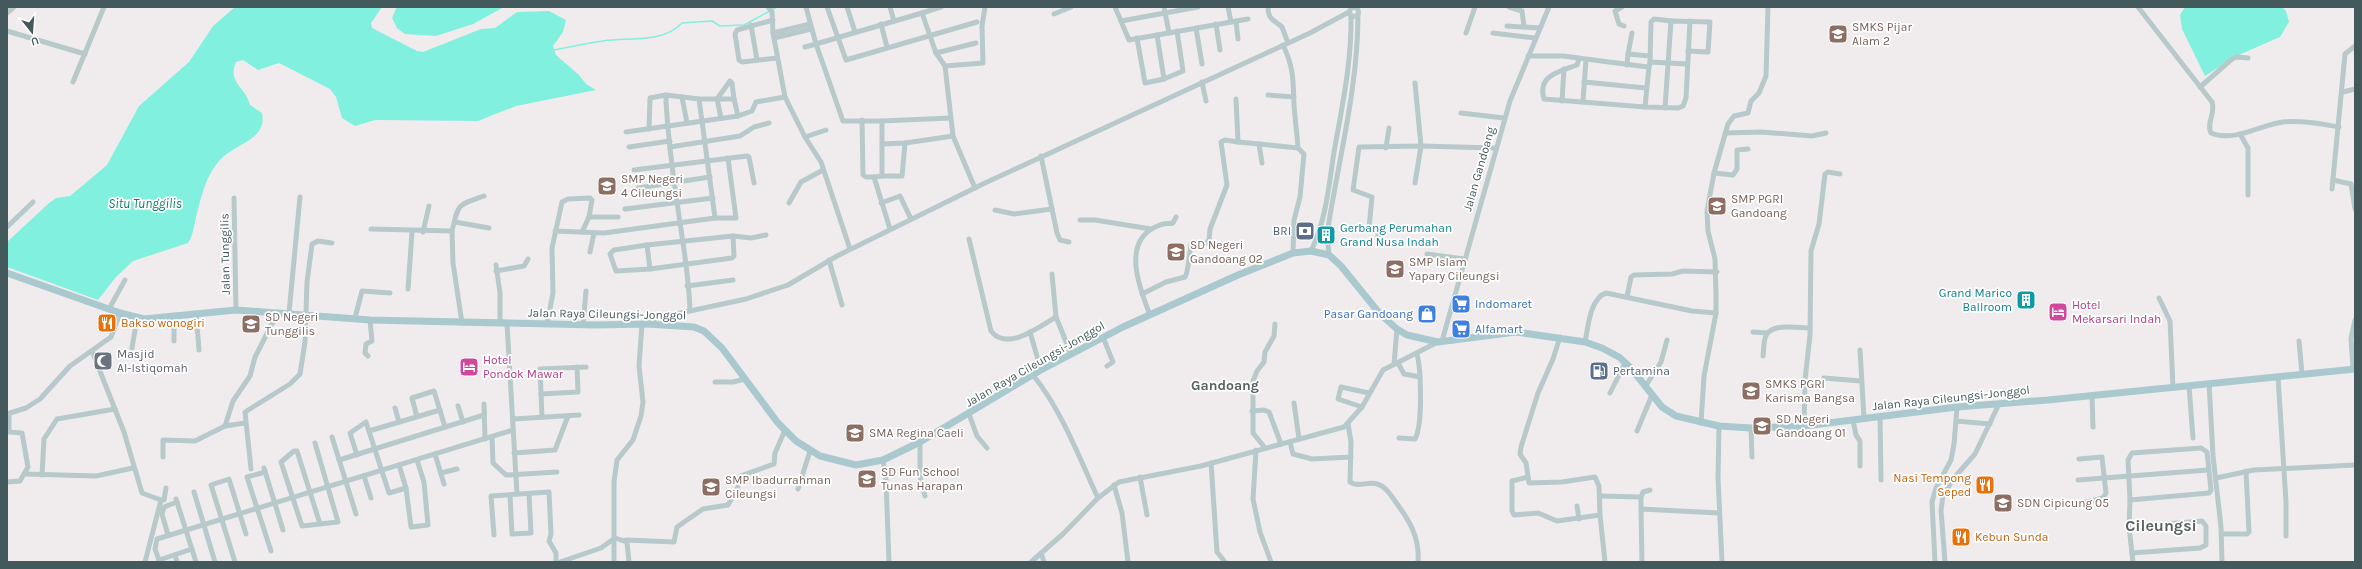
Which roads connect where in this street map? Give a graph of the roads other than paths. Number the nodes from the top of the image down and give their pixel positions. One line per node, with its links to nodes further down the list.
1 (14, 7): 25 (street)
2 (104, 7): 69 (street)
3 (806, 7): 43 (street)
4 (827, 7): 58 (street)
5 (847, 7): 48 (street)
6 (890, 7): 31 (street)
7 (941, 7): 26 (street)
8 (985, 7): 82 (street)
9 (1071, 7): 22 (street)
10 (1115, 7): 32 (street)
11 (1164, 7): 27 (street)
12 (1198, 7): 27 (street)
13 (1228, 7): 33 (street)
14 (1268, 7): 62 (street)
15 (1475, 7): 50 (street)
16 (1509, 7): 41 (street)
17 (1549, 7): 45 (street, Jalan Gandoang)
18 (1622, 7): 42 (street)
19 (1768, 7): 126 (street)
20 (2138, 7): 90 (street)
21 (769, 9): 30 (street)
22 (1059, 9): 28 (street)
23 (1358, 9): 24 (street); 24 (street); 107 (street)
24 (1350, 11): 62 (street); 104 (street)
25 (7, 13)
26 (922, 13): 31 (street); 55 (street)
27 (1165, 13): 32 (street); 49 (street)
28 (1054, 14)
29 (1248, 19): 33 (street)
30 (773, 20): 39 (street); 54 (street)
31 (894, 20): 37 (street)
32 (1121, 21): 56 (street)
33 (1233, 21): 38 (street); 59 (street)
34 (1671, 21): 35 (street); 77 (street); 78 (street)
35 (1690, 21): 67 (street); 67 (street)
36 (977, 22): 55 (street)
37 (881, 24): 48 (street); 65 (street)
38 (1216, 24): 44 (street); 66 (street)
39 (752, 25): 74 (street); 74 (street)
40 (1507, 26): 41 (street)
41 (1524, 26): 45 (street)
42 (1624, 26)
43 (810, 27): 54 (street); 61 (street)
44 (1196, 28): 47 (street); 79 (street)
45 (1540, 28): 57 (street, Jalan Gandoang)
46 (7, 30): 69 (street)
47 (1177, 31): 49 (street); 85 (street)
48 (855, 32): 58 (street)
49 (1169, 33): 53 (street)
50 (1466, 33)
51 (1493, 33): 57 (street)
52 (1632, 33): 70 (street)
53 (1156, 35): 56 (street); 85 (street)
54 (774, 36): 72 (street)
55 (929, 36): 65 (street); 68 (street)
56 (1137, 38): 85 (street)
57 (1535, 38): 71 (street, Jalan Gandoang)
58 (837, 39): 61 (street); 65 (street)
59 (1238, 39)
60 (976, 43): 68 (street)
61 (816, 44): 64 (street); 115 (street)
62 (1285, 44): 87 (street); 98 (street)
63 (2355, 46): 93 (street)
64 (805, 47)
65 (887, 48)
66 (1220, 50)
67 (1688, 51): 80 (street)
68 (936, 53): 82 (street)
69 (85, 54): 86 (street)
70 (1628, 54): 77 (street); 81 (street)
71 (1528, 56): 76 (street); 114 (street, Jalan Gandoang)
72 (777, 58): 74 (street); 97 (street)
73 (2248, 58): 90 (street)
74 (757, 60)
75 (1586, 60): 76 (street); 81 (street); 83 (street)
76 (1578, 61): 83 (street); 84 (street)
77 (1650, 61): 78 (street); 81 (street); 91 (street)
78 (1667, 63): 80 (street); 109 (street)
79 (1202, 64)
80 (1687, 64): 109 (street)
81 (1627, 65)
82 (945, 66): 113 (street)
83 (1585, 68): 88 (street)
84 (1564, 70): 105 (street); 105 (street)
85 (1164, 79)
86 (73, 82)
87 (1202, 82): 103 (street); 144 (street)
88 (1584, 82): 91 (street); 106 (street)
89 (1415, 83): 137 (street)
90 (2200, 87): 128 (street)
91 (1646, 88): 108 (street)
92 (2355, 89): 93 (street)
93 (2343, 92): 121 (street)
94 (666, 95): 96 (street); 120 (street); 123 (street)
95 (1268, 95): 98 (street)
96 (682, 97): 100 (street); 119 (street)
97 (785, 97): 111 (street); 129 (street)
98 (1294, 97): 140 (street)
99 (734, 98): 101 (street); 101 (street); 111 (street)
100 (699, 99): 101 (street); 116 (street)
101 (717, 99): 112 (street)
102 (1236, 99): 133 (street)
103 (1206, 101)
104 (1343, 101): 107 (street); 148 (street)
105 (1562, 101): 106 (street)
106 (1583, 101): 108 (street)
107 (1349, 102): 148 (street)
108 (1645, 107): 109 (street)
109 (1665, 108)
110 (1461, 113): 114 (street)
111 (738, 116): 112 (street)
112 (720, 118): 116 (street)
113 (950, 118): 117 (street); 130 (street)
114 (1504, 118): 142 (street, Jalan Gandoang)
115 (862, 120): 117 (street); 156 (street)
116 (703, 121): 119 (street); 132 (street)
117 (882, 121): 135 (street)
118 (769, 123): 132 (street)
119 (687, 124): 120 (street)
120 (668, 126): 123 (street); 131 (street)
121 (2338, 127): 128 (street); 157 (street)
122 (1389, 128): 141 (street)
123 (649, 129): 125 (street)
124 (826, 130): 129 (street)
125 (626, 132)
126 (1725, 133): 127 (street); 152 (street)
127 (1826, 133)
128 (2240, 134): 164 (street)
129 (804, 136): 151 (street)
130 (954, 136): 134 (street); 162 (street)
131 (670, 141): 138 (street); 139 (street)
132 (706, 141): 139 (street); 146 (street)
133 (1238, 142): 136 (street); 229 (street)
134 (905, 143): 135 (street); 154 (street)
135 (882, 144): 154 (street)
136 (1259, 144): 140 (street); 147 (street)
137 (1421, 146): 141 (street); 142 (street); 160 (street)
138 (629, 147)
139 (670, 147): 149 (street)
140 (1298, 148): 210 (street)
141 (1386, 148): 199 (street)
142 (1496, 148): 214 (street, Jalan Gandoang)
143 (1748, 149): 152 (street)
144 (1041, 156): 162 (street); 175 (street)
145 (728, 158): 146 (street); 159 (street); 181 (street)
146 (708, 160): 149 (street); 155 (street)
147 (1262, 163)
148 (1335, 164): 201 (street); 204 (street)
149 (672, 165): 150 (street); 158 (street)
150 (634, 170)
151 (823, 170): 171 (street); 207 (street)
152 (1714, 173): 220 (street)
153 (1840, 174): 255 (street)
154 (882, 176): 156 (street)
155 (710, 177): 158 (street); 168 (street)
156 (874, 177): 172 (street)
157 (2333, 180): 163 (street); 176 (street)
158 (675, 183): 161 (street); 170 (street)
159 (754, 183)
160 (1415, 183)
161 (638, 188)
162 (974, 188): 182 (street)
163 (2332, 189)
164 (2248, 195)
165 (484, 196): 184 (street)
166 (300, 197): 239 (street)
167 (234, 198): 234 (street, Jalan Tunggilis)
168 (712, 198): 170 (street); 181 (street)
169 (33, 202): 186 (street)
170 (677, 203): 174 (street); 185 (street)
171 (789, 203)
172 (881, 203): 182 (street); 189 (street)
173 (429, 206): 194 (street)
174 (625, 209)
175 (1052, 209): 177 (street); 203 (street)
176 (2355, 209)
177 (996, 210)
178 (589, 216): 180 (street); 192 (street); 195 (street)
179 (1176, 217): 190 (street)
180 (618, 218)
181 (715, 218): 185 (street)
182 (911, 219): 189 (street)
183 (1080, 220): 190 (street)
184 (455, 222): 187 (street); 191 (street)
185 (680, 222): 196 (street); 202 (street)
186 (7, 227)
187 (489, 228)
188 (371, 229): 193 (street)
189 (890, 229): 207 (street)
190 (1151, 229): 229 (street)
191 (452, 231): 194 (street); 249 (street)
192 (555, 231): 195 (street); 251 (street)
193 (412, 232): 194 (street); 226 (street)
194 (423, 232)
195 (582, 232): 196 (street)
196 (594, 233): 209 (street)
197 (766, 235): 198 (street)
198 (733, 236): 202 (street); 216 (street)
199 (1378, 236)
200 (969, 239): 257 (street)
201 (1316, 240): 204 (street); 208 (street)
202 (684, 242): 206 (street); 216 (street)
203 (1069, 242)
204 (1328, 242): 212 (street)
205 (332, 243): 242 (street)
206 (646, 246): 218 (street); 218 (street)
207 (850, 249): 215 (street)
208 (1311, 251): 210 (main road, Jalan Raya Cileungsi-Jonggol); 212 (main road, Jalan Raya Cileungsi-Jonggol)
209 (590, 252)
210 (1293, 253): 243 (main road, Jalan Raya Cileungsi-Jonggol)
211 (1426, 254): 214 (street)
212 (1329, 255): 256 (main road, Jalan Raya Cileungsi-Jonggol)
213 (528, 258): 219 (street)
214 (1464, 259): 265 (street, Jalan Gandoang)
215 (829, 260): 232 (street); 235 (street)
216 (686, 264): 218 (street); 225 (street)
217 (496, 265): 219 (street)
218 (650, 269)
219 (496, 272): 250 (street)
220 (1717, 272): 230 (street); 240 (street)
221 (7, 273): 233 (main road, Jalan Raya Cileungsi-Jonggol)
222 (1052, 274): 244 (street)
223 (125, 280): 233 (street)
224 (733, 280): 225 (street)
225 (687, 286): 235 (street)
226 (408, 289)
227 (586, 291): 254 (street)
228 (390, 293): 246 (street)
229 (1142, 294): 243 (street)
230 (1627, 297): 240 (street); 266 (street)
231 (2159, 298): 293 (street)
232 (842, 305)
233 (108, 309): 237 (main road, Jalan Raya Cileungsi-Jonggol)
234 (236, 310): 236 (main road, Jalan Raya Cileungsi-Jonggol); 238 (main road, Jalan Raya Cileungsi-Jonggol)
235 (690, 311): 252 (street)
236 (278, 312): 239 (main road, Jalan Raya Cileungsi-Jonggol); 327 (street)
237 (120, 313): 245 (main road, Jalan Raya Cileungsi-Jonggol); 270 (street)
238 (196, 313): 241 (main road, Jalan Raya Cileungsi-Jonggol); 268 (street)
239 (289, 313): 242 (main road, Jalan Raya Cileungsi-Jonggol)
240 (1716, 313): 324 (street)
241 (174, 315): 245 (main road, Jalan Raya Cileungsi-Jonggol); 263 (street)
242 (307, 315): 246 (main road, Jalan Raya Cileungsi-Jonggol); 323 (street)
243 (1150, 315): 260 (main road, Jalan Raya Cileungsi-Jonggol)
244 (1056, 317): 257 (street); 271 (street)
245 (137, 318): 267 (street)
246 (355, 318): 247 (main road, Jalan Raya Cileungsi-Jonggol)
247 (370, 320): 249 (main road, Jalan Raya Cileungsi-Jonggol); 273 (street)
248 (2355, 320): 280 (street)
249 (462, 323): 250 (main road, Jalan Raya Cileungsi-Jonggol)
250 (504, 323): 251 (main road, Jalan Raya Cileungsi-Jonggol); 318 (street)
251 (547, 324): 254 (main road, Jalan Raya Cileungsi-Jonggol)
252 (645, 324): 254 (main road, Jalan Raya Cileungsi-Jonggol); 287 (main road, Jalan Raya Cileungsi-Jonggol); 430 (street)
253 (1275, 324): 308 (street)
254 (583, 325)
255 (1810, 328): 259 (street); 329 (street)
256 (1397, 329): 265 (main road, Jalan Raya Cileungsi-Jonggol); 275 (street)
257 (1030, 332): 281 (street)
258 (1753, 332): 259 (street)
259 (1767, 333): 274 (street)
260 (1103, 337): 271 (main road, Jalan Raya Cileungsi-Jonggol); 277 (street)
261 (1560, 337): 265 (main road, Jalan Raya Cileungsi-Jonggol); 266 (main road, Jalan Raya Cileungsi-Jonggol); 381 (street)
262 (1667, 340): 292 (street)
263 (174, 341)
264 (2299, 341): 282 (street)
265 (1440, 342): 272 (street)
266 (1585, 342): 276 (main road, Jalan Raya Cileungsi-Jonggol)
267 (132, 348)
268 (199, 350)
269 (1860, 350): 288 (street)
270 (92, 351): 306 (street); 309 (street)
271 (1071, 354): 281 (main road, Jalan Raya Cileungsi-Jonggol)
272 (1417, 354): 275 (street); 284 (street)
273 (368, 356)
274 (1763, 356)
275 (1396, 363): 284 (street); 294 (street)
276 (1625, 363): 292 (main road, Jalan Raya Cileungsi-Jonggol); 295 (street)
277 (1107, 366)
278 (578, 367): 279 (street); 296 (street); 296 (street)
279 (586, 367)
280 (2354, 369): 282 (main road, Jalan Raya Cileungsi-Jonggol)
281 (1041, 370): 283 (main road, Jalan Raya Cileungsi-Jonggol)
282 (2302, 374): 285 (main road, Jalan Raya Cileungsi-Jonggol)
283 (1033, 375): 310 (main road, Jalan Raya Cileungsi-Jonggol); 405 (street)
284 (1420, 377): 339 (street)
285 (2278, 377): 290 (main road, Jalan Raya Cileungsi-Jonggol); 369 (street)
286 (1824, 378): 288 (street)
287 (744, 379): 289 (street); 334 (main road, Jalan Raya Cileungsi-Jonggol)
288 (1861, 381): 317 (street)
289 (715, 382)
290 (2209, 383): 291 (main road, Jalan Raya Cileungsi-Jonggol); 383 (street)
291 (2189, 386): 293 (main road, Jalan Raya Cileungsi-Jonggol); 340 (street)
292 (1645, 387): 297 (main road, Jalan Raya Cileungsi-Jonggol)
293 (2172, 388): 298 (main road, Jalan Raya Cileungsi-Jonggol)
294 (1369, 393): 303 (street); 303 (street)
295 (1610, 393)
296 (541, 394): 316 (street)
297 (1652, 395): 324 (main road, Jalan Raya Cileungsi-Jonggol); 335 (street)
298 (2092, 396): 301 (main road, Jalan Raya Cileungsi-Jonggol); 331 (street)
299 (1294, 403): 342 (street)
300 (484, 404): 311 (street)
301 (1999, 404): 304 (main road, Jalan Raya Cileungsi-Jonggol); 326 (street)
302 (458, 406): 322 (street)
303 (1362, 406): 325 (street)
304 (1957, 407): 314 (main road, Jalan Raya Cileungsi-Jonggol); 320 (street)
305 (395, 408): 321 (street)
306 (115, 409): 366 (street); 377 (street)
307 (440, 410): 315 (street); 315 (street); 330 (street)
308 (1252, 411): 346 (street); 348 (street)
309 (8, 414): 375 (street)
310 (969, 414): 343 (main road, Jalan Raya Cileungsi-Jonggol); 347 (street)
311 (484, 415): 322 (street); 341 (street)
312 (579, 415): 313 (street)
313 (568, 416): 316 (street); 352 (street)
314 (1880, 416): 317 (main road, Jalan Raya Cileungsi-Jonggol); 384 (street)
315 (417, 417): 321 (street)
316 (542, 418): 318 (street)
317 (1864, 418): 319 (main road, Jalan Raya Cileungsi-Jonggol)
318 (513, 419): 333 (street)
319 (1853, 420): 329 (main road, Jalan Raya Cileungsi-Jonggol); 365 (street)
320 (1956, 421): 326 (street); 457 (street)
321 (399, 422): 336 (street)
322 (463, 422): 330 (street)
323 (244, 423): 327 (street); 367 (street)
324 (1701, 423): 328 (main road, Jalan Raya Cileungsi-Jonggol)
325 (1348, 424): 342 (street); 356 (street)
326 (1990, 424): 458 (street)
327 (225, 426): 355 (street)
328 (1719, 426): 332 (main road, Jalan Raya Cileungsi-Jonggol); 413 (street)
329 (1804, 426): 332 (main road, Jalan Raya Cileungsi-Jonggol)
330 (445, 427): 349 (street)
331 (2093, 427)
332 (1751, 428): 357 (street)
333 (513, 430): 338 (street); 352 (street)
334 (785, 430): 351 (main road, Jalan Raya Cileungsi-Jonggol); 431 (street)
335 (1637, 431)
336 (369, 432): 349 (street); 354 (street)
337 (332, 437): 359 (street)
338 (492, 437): 341 (street); 376 (street)
339 (1399, 438)
340 (2193, 438)
341 (486, 439): 353 (street)
342 (1299, 439): 344 (street)
343 (920, 442): 361 (main road, Jalan Raya Cileungsi-Jonggol); 400 (street)
344 (1290, 442): 346 (street); 356 (street)
345 (315, 443): 390 (street)
346 (1281, 444): 348 (street)
347 (987, 448)
348 (1265, 448): 350 (street)
349 (375, 449): 354 (street); 371 (street)
350 (1256, 450): 362 (street); 452 (street)
351 (810, 451): 361 (main road, Jalan Raya Cileungsi-Jonggol); 393 (street)
352 (514, 453): 376 (street)
353 (435, 454): 360 (street); 374 (street)
354 (357, 455): 359 (street)
355 (163, 456)
356 (1351, 457): 453 (street)
357 (1752, 457)
358 (2079, 459): 382 (street)
359 (340, 460): 386 (street)
360 (417, 460): 363 (street); 392 (street)
361 (883, 460): 447 (street)
362 (1211, 463): 380 (street); 451 (street)
363 (399, 465): 371 (street); 392 (street)
364 (2355, 465): 369 (street)
365 (1860, 466)
366 (133, 468): 377 (street); 406 (street)
367 (251, 469)
368 (457, 469): 374 (street)
369 (2285, 469): 373 (street); 429 (street)
370 (2208, 470): 379 (street); 379 (street); 407 (street)
371 (382, 471): 378 (street); 392 (street)
372 (557, 472): 376 (street)
373 (2246, 472): 383 (street); 426 (street)
374 (441, 473): 388 (street)
375 (25, 474): 377 (street); 387 (street)
376 (516, 474): 397 (street)
377 (42, 475)
378 (364, 476): 386 (street); 404 (street)
379 (2129, 476): 382 (street); 407 (street)
380 (1140, 477): 389 (street); 417 (street)
381 (1528, 477): 401 (street); 419 (street)
382 (2104, 478): 385 (street); 409 (street)
383 (2216, 478): 426 (street)
384 (1881, 480)
385 (2078, 480)
386 (346, 481): 390 (street); 415 (street)
387 (7, 482)
388 (444, 484)
389 (1114, 485): 405 (street); 450 (street)
390 (328, 487): 396 (street); 420 (street)
391 (166, 488): 406 (street)
392 (406, 488)
393 (798, 489)
394 (1650, 490): 402 (street)
395 (194, 492): 421 (street)
396 (310, 492): 403 (street); 403 (street); 420 (street)
397 (517, 494): 398 (street); 399 (street)
398 (529, 494): 399 (street); 443 (street)
399 (510, 495): 428 (street)
400 (925, 496)
401 (1600, 496): 402 (street); 416 (street)
402 (1641, 497): 412 (street)
403 (293, 498): 408 (street); 420 (street)
404 (371, 498)
405 (1098, 498): 434 (street)
406 (161, 500): 438 (street)
407 (2130, 500): 422 (street)
408 (275, 503): 411 (street); 411 (street); 424 (street)
409 (2078, 504)
410 (1577, 506): 419 (street)
411 (257, 508): 414 (street); 433 (street)
412 (1641, 509): 413 (street); 455 (street)
413 (1719, 513): 456 (street)
414 (240, 514): 418 (street); 418 (street); 425 (street)
415 (356, 514)
416 (1600, 515): 419 (street); 454 (street)
417 (1147, 516)
418 (222, 519): 421 (street); 442 (street)
419 (1579, 519)
420 (320, 524)
421 (204, 525): 423 (street); 441 (street)
422 (2129, 527): 435 (street); 435 (street)
423 (186, 530): 427 (street); 427 (street); 432 (street)
424 (283, 530)
425 (246, 534)
426 (2222, 534): 460 (street)
427 (168, 535): 437 (street)
428 (494, 535)
429 (2286, 536)
430 (615, 538): 431 (street); 444 (street); 445 (street)
431 (626, 540): 446 (street)
432 (192, 550): 436 (street); 440 (street)
433 (271, 551)
434 (1041, 553): 448 (street); 449 (street)
435 (2132, 553): 459 (street)
436 (174, 555): 437 (street); 439 (street)
437 (159, 561)
438 (145, 562)
439 (177, 562)
440 (196, 562)
441 (215, 562)
442 (235, 562)
443 (556, 562)
444 (560, 562)
445 (614, 562)
446 (629, 562)
447 (889, 562)
448 (1031, 562)
449 (1044, 562)
450 (1128, 562)
451 (1225, 562)
452 (1271, 562)
453 (1418, 562)
454 (1606, 562)
455 (1642, 562)
456 (1722, 562)
457 (1935, 562)
458 (1945, 562)
459 (2133, 562)
460 (2222, 562)

